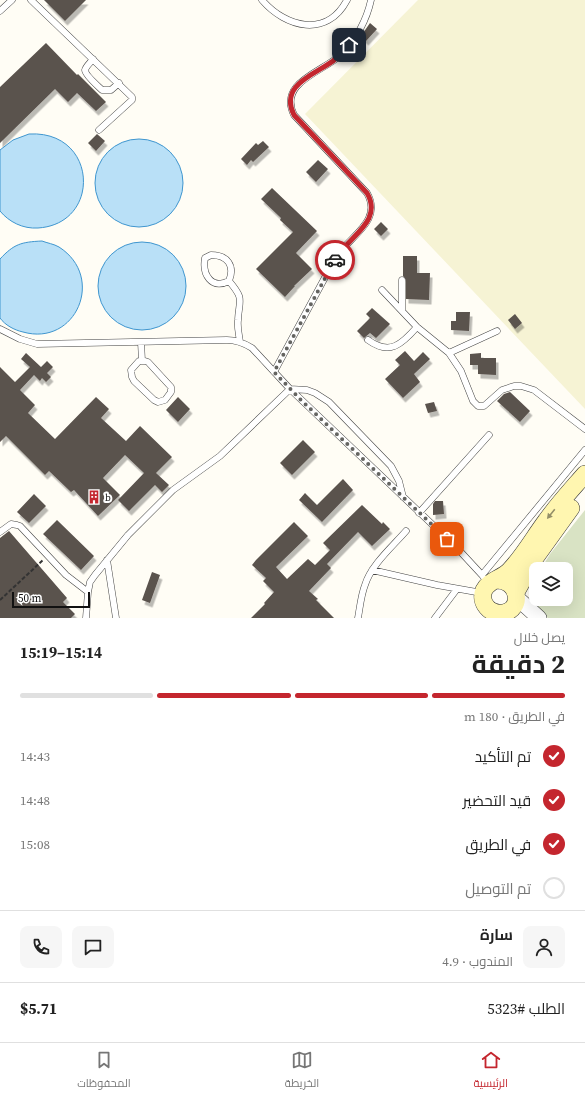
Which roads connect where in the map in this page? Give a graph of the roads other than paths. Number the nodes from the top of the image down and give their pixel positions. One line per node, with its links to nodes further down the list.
1 (1, 0): 7 (lane)
2 (12, 0): 7 (lane)
3 (31, 0): 9 (lane)
4 (262, 0): 5 (lane)
5 (347, 0)
6 (371, 0): 24 (lane)
7 (6, 5): 8 (lane)
8 (0, 11)
9 (93, 59): 10 (lane); 10 (lane)
10 (119, 83): 11 (lane)
11 (99, 130)
12 (402, 280): 15 (lane)
13 (229, 282): 13 (lane); 21 (lane)
14 (382, 290): 15 (lane)
15 (402, 310): 16 (lane)
16 (417, 327): 19 (lane); 22 (lane)
17 (0, 329): 20 (lane)
18 (497, 331): 22 (lane)
19 (368, 340)
20 (141, 342): 21 (lane); 23 (lane)
21 (240, 342): 24 (lane)
22 (449, 353): 26 (lane)
23 (142, 361): 23 (lane)
24 (274, 372): 25 (lane)
25 (290, 390): 31 (lane); 31 (lane); 35 (lane)
26 (585, 429)
27 (489, 435): 32 (lane)
28 (585, 450): 39 (lane)
29 (585, 474): 39 (main road, one-way to 39)
30 (585, 491): 40 (main road)
31 (403, 497): 32 (lane)
32 (419, 513): 39 (lane)
33 (406, 531): 36 (lane)
34 (0, 532): 38 (lane)
35 (107, 560): 38 (lane); 43 (lane)
36 (372, 570): 37 (lane); 44 (lane)
37 (457, 589): 39 (lane); 45 (lane)
38 (88, 592): 42 (lane)
39 (486, 593): 40 (main road); 41 (main road)
40 (516, 594): 41 (main road); 46 (street)
41 (505, 615)
42 (86, 618)
43 (116, 618)
44 (358, 618)
45 (435, 618)
46 (538, 618)

